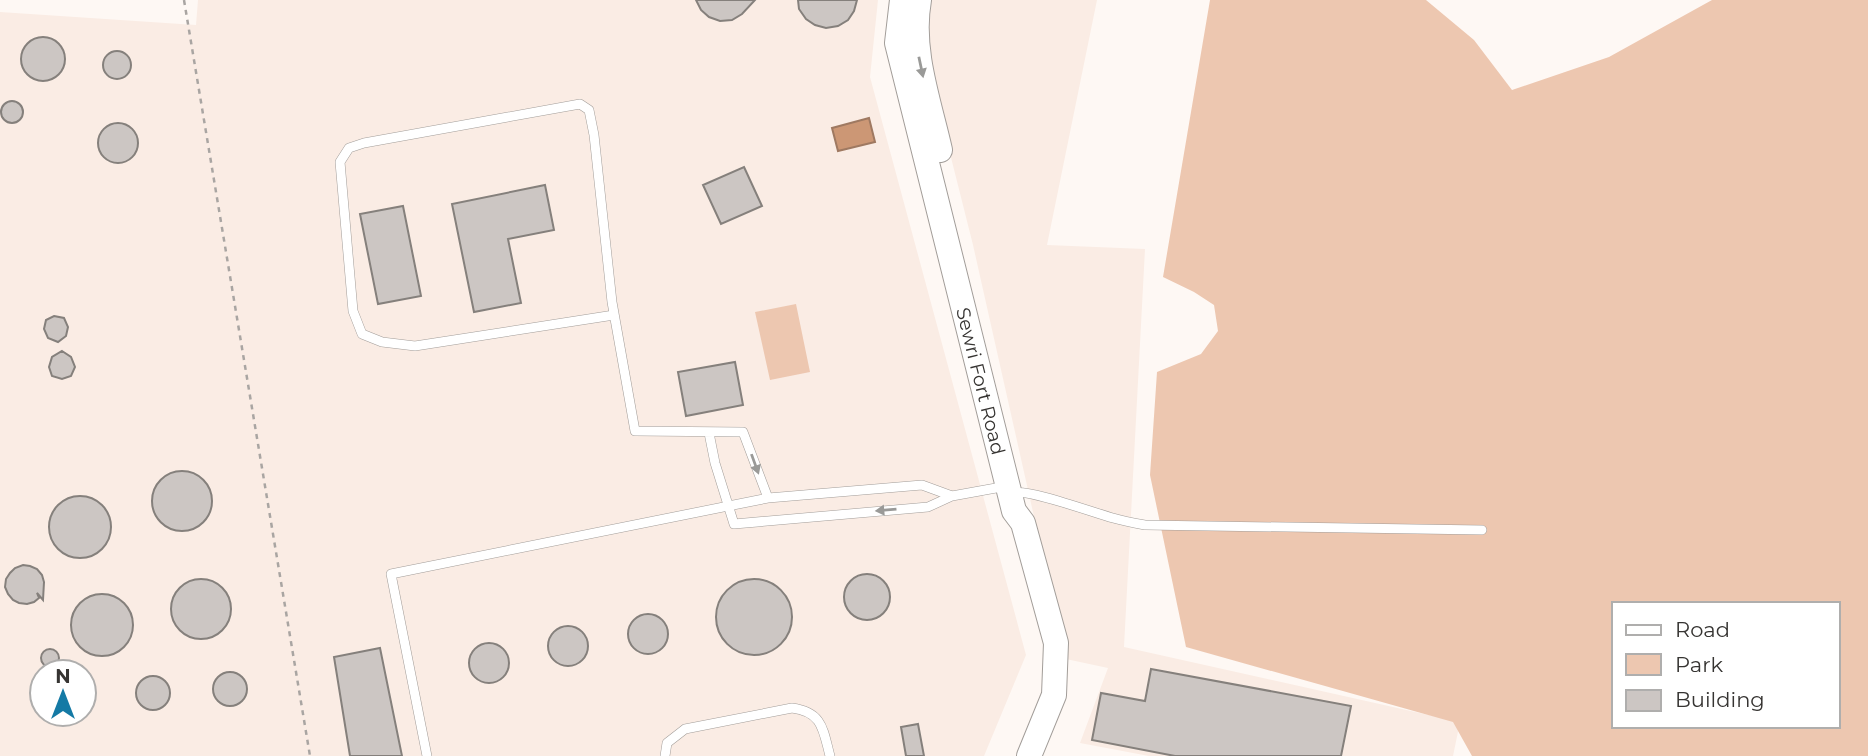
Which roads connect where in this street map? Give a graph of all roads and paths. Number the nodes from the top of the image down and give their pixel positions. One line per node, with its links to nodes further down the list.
1 (184, 0): 12 (path)
2 (902, 0): 4 (street, Sewri Fort Road)
3 (919, 0): 4 (street, one-way to 4)
4 (929, 137): 7 (street, Sewri Fort Road)
5 (614, 315): 5 (lane); 6 (lane)
6 (709, 433): 9 (lane, one-way to 9); 10 (lane)
7 (1014, 488): 8 (lane); 11 (lane); 16 (street, Sewri Fort Road)
8 (952, 496): 9 (lane); 10 (lane, one-way to 10)
9 (768, 498): 10 (lane)
10 (729, 506): 13 (lane)
11 (1482, 530)
12 (310, 756)
13 (426, 756)
14 (665, 756): 15 (lane)
15 (830, 756)
16 (1029, 756)

